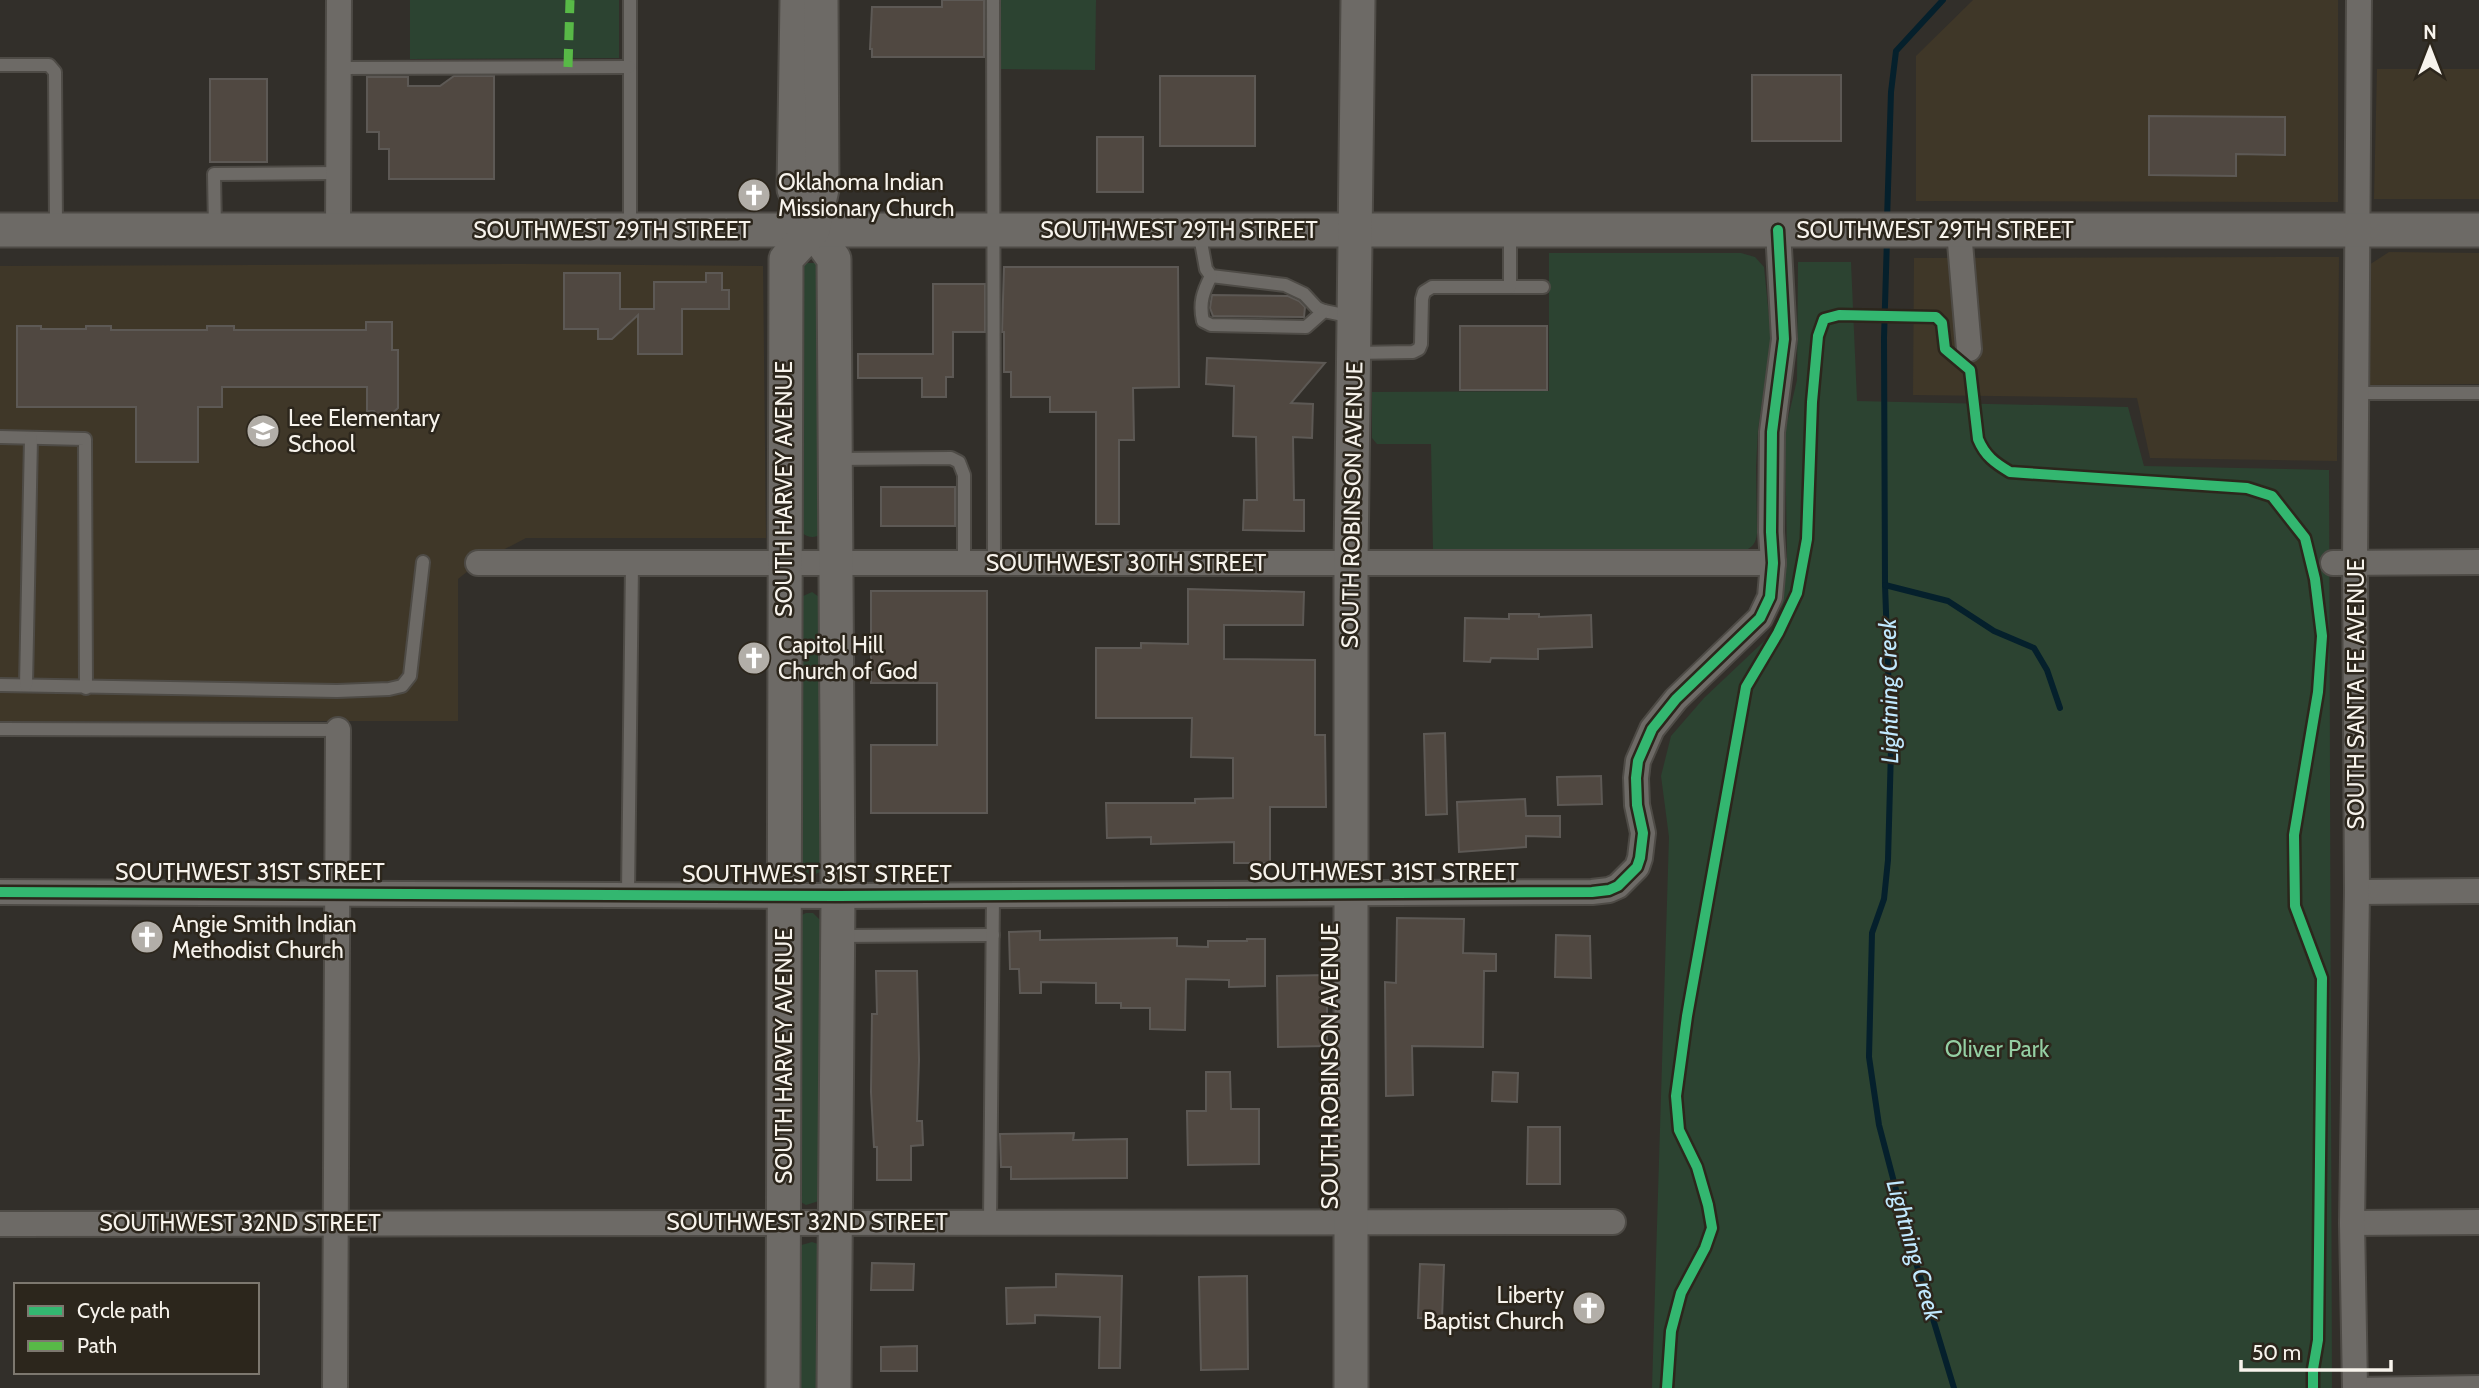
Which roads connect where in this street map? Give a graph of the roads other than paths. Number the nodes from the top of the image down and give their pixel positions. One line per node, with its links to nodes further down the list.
1 (339, 0): 10 (street)
2 (630, 0): 9 (lane)
3 (797, 0): 14 (street)
4 (821, 0): 14 (street)
5 (993, 0): 22 (lane)
6 (1357, 0): 15 (street, SOUTH ROBINSON AVENUE)
7 (2359, 0): 25 (street, SOUTH SANTA FE AVENUE)
8 (0, 65): 13 (lane)
9 (629, 67): 10 (lane); 21 (lane)
10 (340, 68): 11 (street)
11 (338, 173): 19 (lane); 20 (street)
12 (0, 230): 13 (street, SOUTHWEST 29TH STREET)
13 (56, 230): 19 (street, SOUTHWEST 29TH STREET)
14 (813, 230): 21 (street, SOUTHWEST 29TH STREET); 22 (street, SOUTHWEST 29TH STREET); 36 (street); 45 (street, SOUTH HARVEY AVENUE)
15 (1356, 230): 16 (street, SOUTHWEST 29TH STREET); 23 (street, SOUTHWEST 29TH STREET); 29 (street, SOUTH ROBINSON AVENUE)
16 (1510, 230): 17 (street, SOUTHWEST 29TH STREET); 27 (lane)
17 (1777, 230): 24 (street, SOUTHWEST 29TH STREET); 42 (street)
18 (2479, 230): 25 (street, SOUTHWEST 29TH STREET)
19 (215, 231): 20 (street, SOUTHWEST 29TH STREET)
20 (338, 231): 21 (street, SOUTHWEST 29TH STREET)
21 (630, 231)
22 (993, 231): 23 (street, SOUTHWEST 29TH STREET); 41 (lane)
23 (1199, 231): 26 (lane)
24 (1946, 231): 25 (street, SOUTHWEST 29TH STREET); 30 (street)
25 (2357, 231): 32 (street, SOUTH SANTA FE AVENUE)
26 (1211, 276): 29 (lane); 29 (lane)
27 (1510, 287): 28 (lane); 31 (lane)
28 (1543, 287)
29 (1339, 314): 31 (street, SOUTH ROBINSON AVENUE)
30 (1969, 349)
31 (1354, 354): 38 (street, SOUTH ROBINSON AVENUE)
32 (2358, 393): 33 (lane); 43 (street, SOUTH SANTA FE AVENUE)
33 (2479, 393)
34 (0, 438): 35 (lane)
35 (31, 438): 49 (lane); 50 (lane)
36 (834, 459): 46 (street); 47 (lane)
37 (423, 562): 50 (lane)
38 (1351, 562): 41 (street, SOUTHWEST 30TH STREET); 42 (street, SOUTHWEST 30TH STREET); 55 (street, SOUTH ROBINSON AVENUE)
39 (2479, 562): 43 (street)
40 (478, 563): 44 (street, SOUTHWEST 30TH STREET)
41 (994, 563): 47 (street, SOUTHWEST 30TH STREET)
42 (1773, 563): 55 (street, SOUTHWEST 31ST STREET)
43 (2344, 563): 56 (street, SOUTH SANTA FE AVENUE)
44 (632, 564): 45 (street, SOUTHWEST 30TH STREET); 58 (lane)
45 (784, 564): 46 (street, SOUTHWEST 30TH STREET); 59 (street, SOUTH HARVEY AVENUE)
46 (834, 564): 47 (street, SOUTHWEST 30TH STREET); 61 (street)
47 (964, 564)
48 (0, 685): 49 (lane)
49 (26, 685): 50 (lane)
50 (86, 688)
51 (0, 729): 52 (lane)
52 (338, 730): 57 (street)
53 (2479, 891): 56 (street)
54 (0, 892): 57 (street, SOUTHWEST 31ST STREET)
55 (1350, 892): 60 (street, SOUTHWEST 31ST STREET); 70 (street, SOUTH ROBINSON AVENUE)
56 (2357, 892): 71 (street, SOUTH SANTA FE AVENUE)
57 (336, 893): 58 (street, SOUTHWEST 31ST STREET); 67 (street)
58 (628, 894): 59 (street, SOUTHWEST 31ST STREET)
59 (783, 895): 61 (street, SOUTHWEST 31ST STREET); 68 (street, SOUTH HARVEY AVENUE)
60 (993, 895): 61 (street, SOUTHWEST 31ST STREET); 62 (lane)
61 (838, 896): 63 (street)
62 (993, 935): 63 (lane); 64 (lane)
63 (837, 936): 69 (street)
64 (990, 1222): 69 (street, SOUTHWEST 32ND STREET); 70 (street, SOUTHWEST 32ND STREET)
65 (1613, 1222): 70 (street, SOUTHWEST 32ND STREET)
66 (2479, 1222): 71 (street)
67 (334, 1223): 68 (street, SOUTHWEST 32ND STREET); 72 (street, SOUTHWEST 32ND STREET); 75 (street)
68 (784, 1223): 69 (street, SOUTHWEST 32ND STREET); 76 (street, SOUTH HARVEY AVENUE)
69 (834, 1223): 77 (street)
70 (1351, 1223): 78 (street, SOUTH ROBINSON AVENUE)
71 (2353, 1223): 74 (street, SOUTH SANTA FE AVENUE)
72 (0, 1224)
73 (2479, 1382): 74 (lane)
74 (2355, 1386)
75 (335, 1388)
76 (783, 1388)
77 (834, 1388)
78 (1351, 1388)

